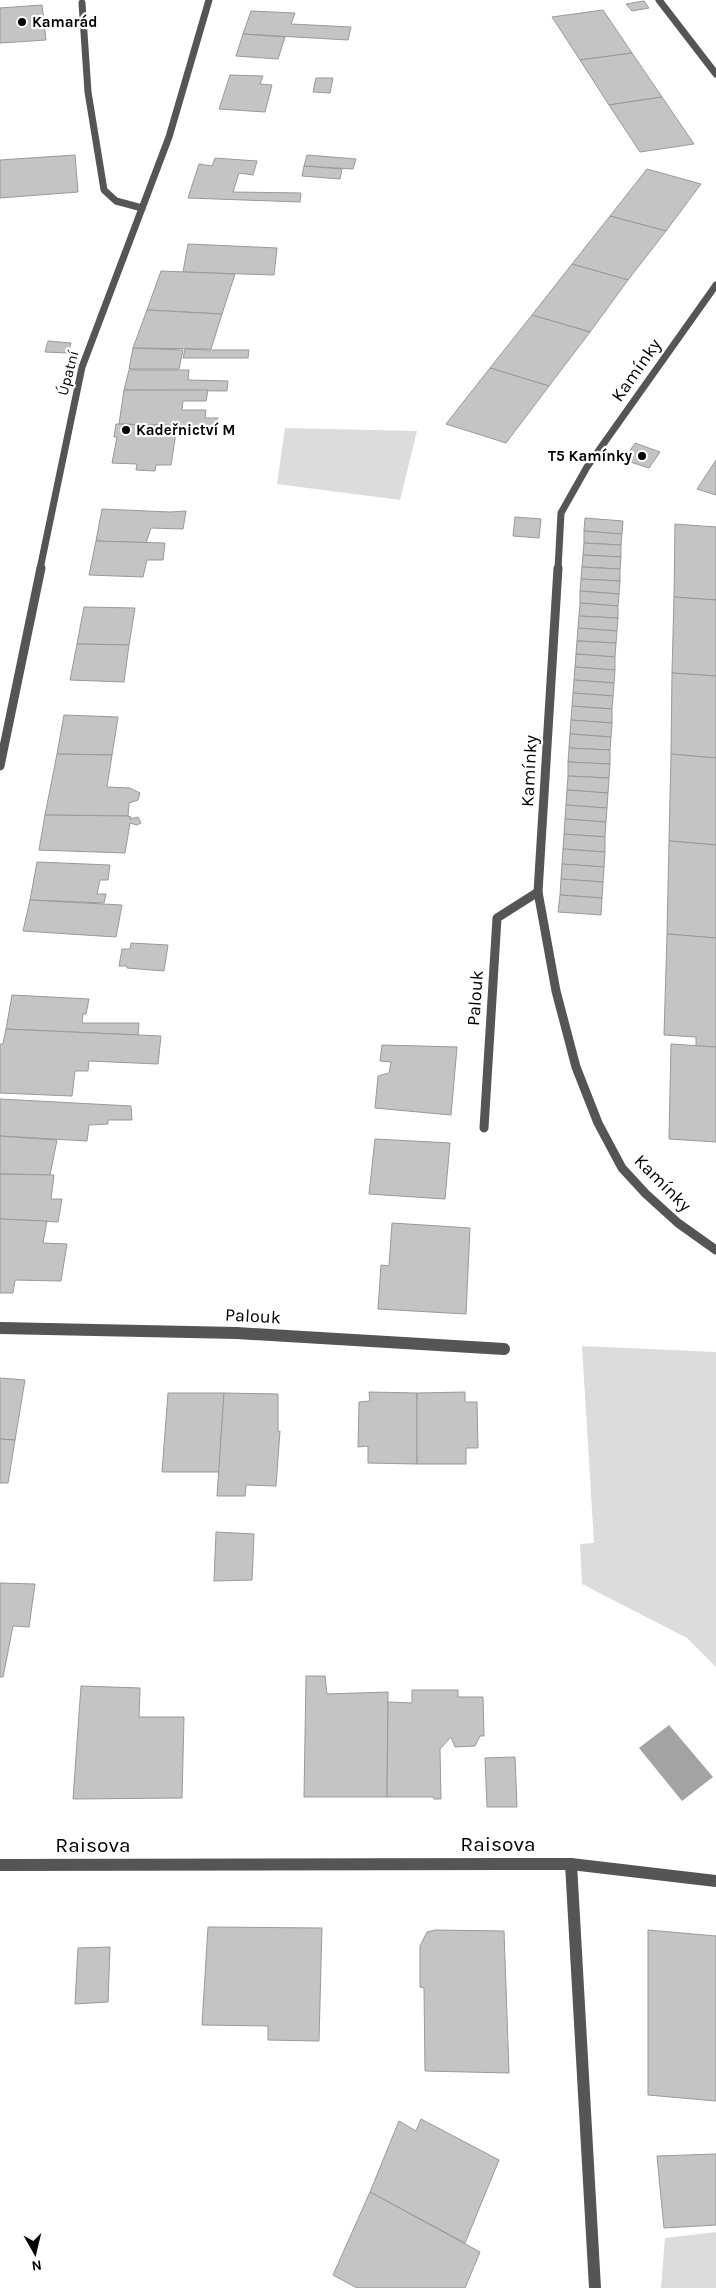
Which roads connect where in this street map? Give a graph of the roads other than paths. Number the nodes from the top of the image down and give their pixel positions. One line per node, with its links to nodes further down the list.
1 (209, 0): 5 (street, Úpatní)
2 (659, 0): 4 (street)
3 (82, 3): 5 (street)
4 (716, 74)
5 (142, 208): 7 (street, Úpatní)
6 (716, 285): 8 (street, Kamínky)
7 (0, 766)
8 (538, 892): 9 (street, Palouk); 10 (street, Kamínky)
9 (484, 1128)
10 (716, 1250)
11 (0, 1328): 12 (street, Palouk)
12 (504, 1349)
13 (571, 1864): 14 (street, Raisova); 15 (street, Raisova); 16 (street)
14 (0, 1865)
15 (716, 1881)
16 (596, 2288)

